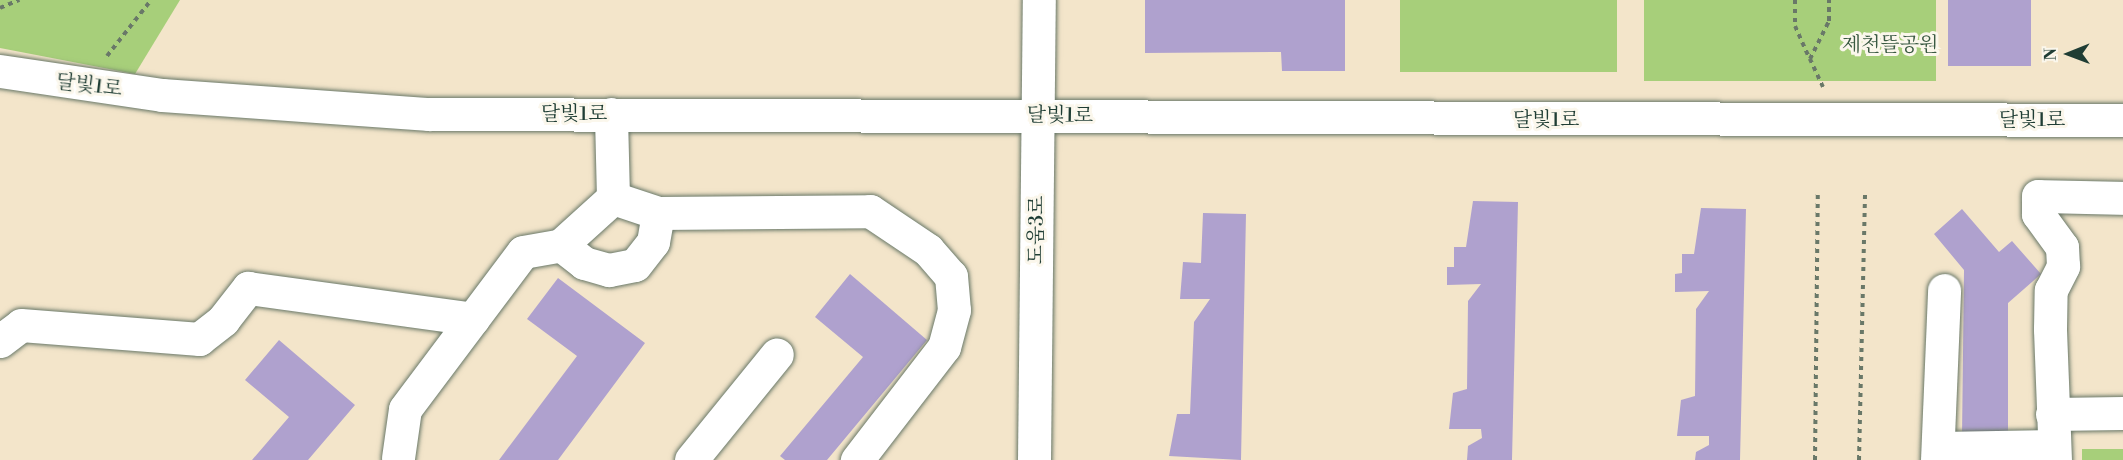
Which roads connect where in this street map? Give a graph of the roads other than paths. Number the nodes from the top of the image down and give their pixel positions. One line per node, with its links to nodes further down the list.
1 (1040, 0): 4 (street, 도움3로)
2 (0, 71): 3 (street, 달빛1로)
3 (611, 114): 4 (street, 달빛1로); 6 (street)
4 (1038, 116): 5 (street, 달빛1로); 20 (street, 도움3로)
5 (2123, 120)
6 (613, 198): 8 (street); 9 (street)
7 (2123, 198): 15 (street)
8 (658, 213): 9 (street); 19 (street)
9 (561, 245): 11 (street)
10 (1944, 290): 16 (street)
11 (473, 319): 12 (street); 17 (street)
12 (0, 341)
13 (777, 354): 18 (street)
14 (2123, 413): 15 (street)
15 (2054, 440): 16 (street)
16 (1939, 454)
17 (403, 459)
18 (690, 460)
19 (857, 460)
20 (1034, 460)

